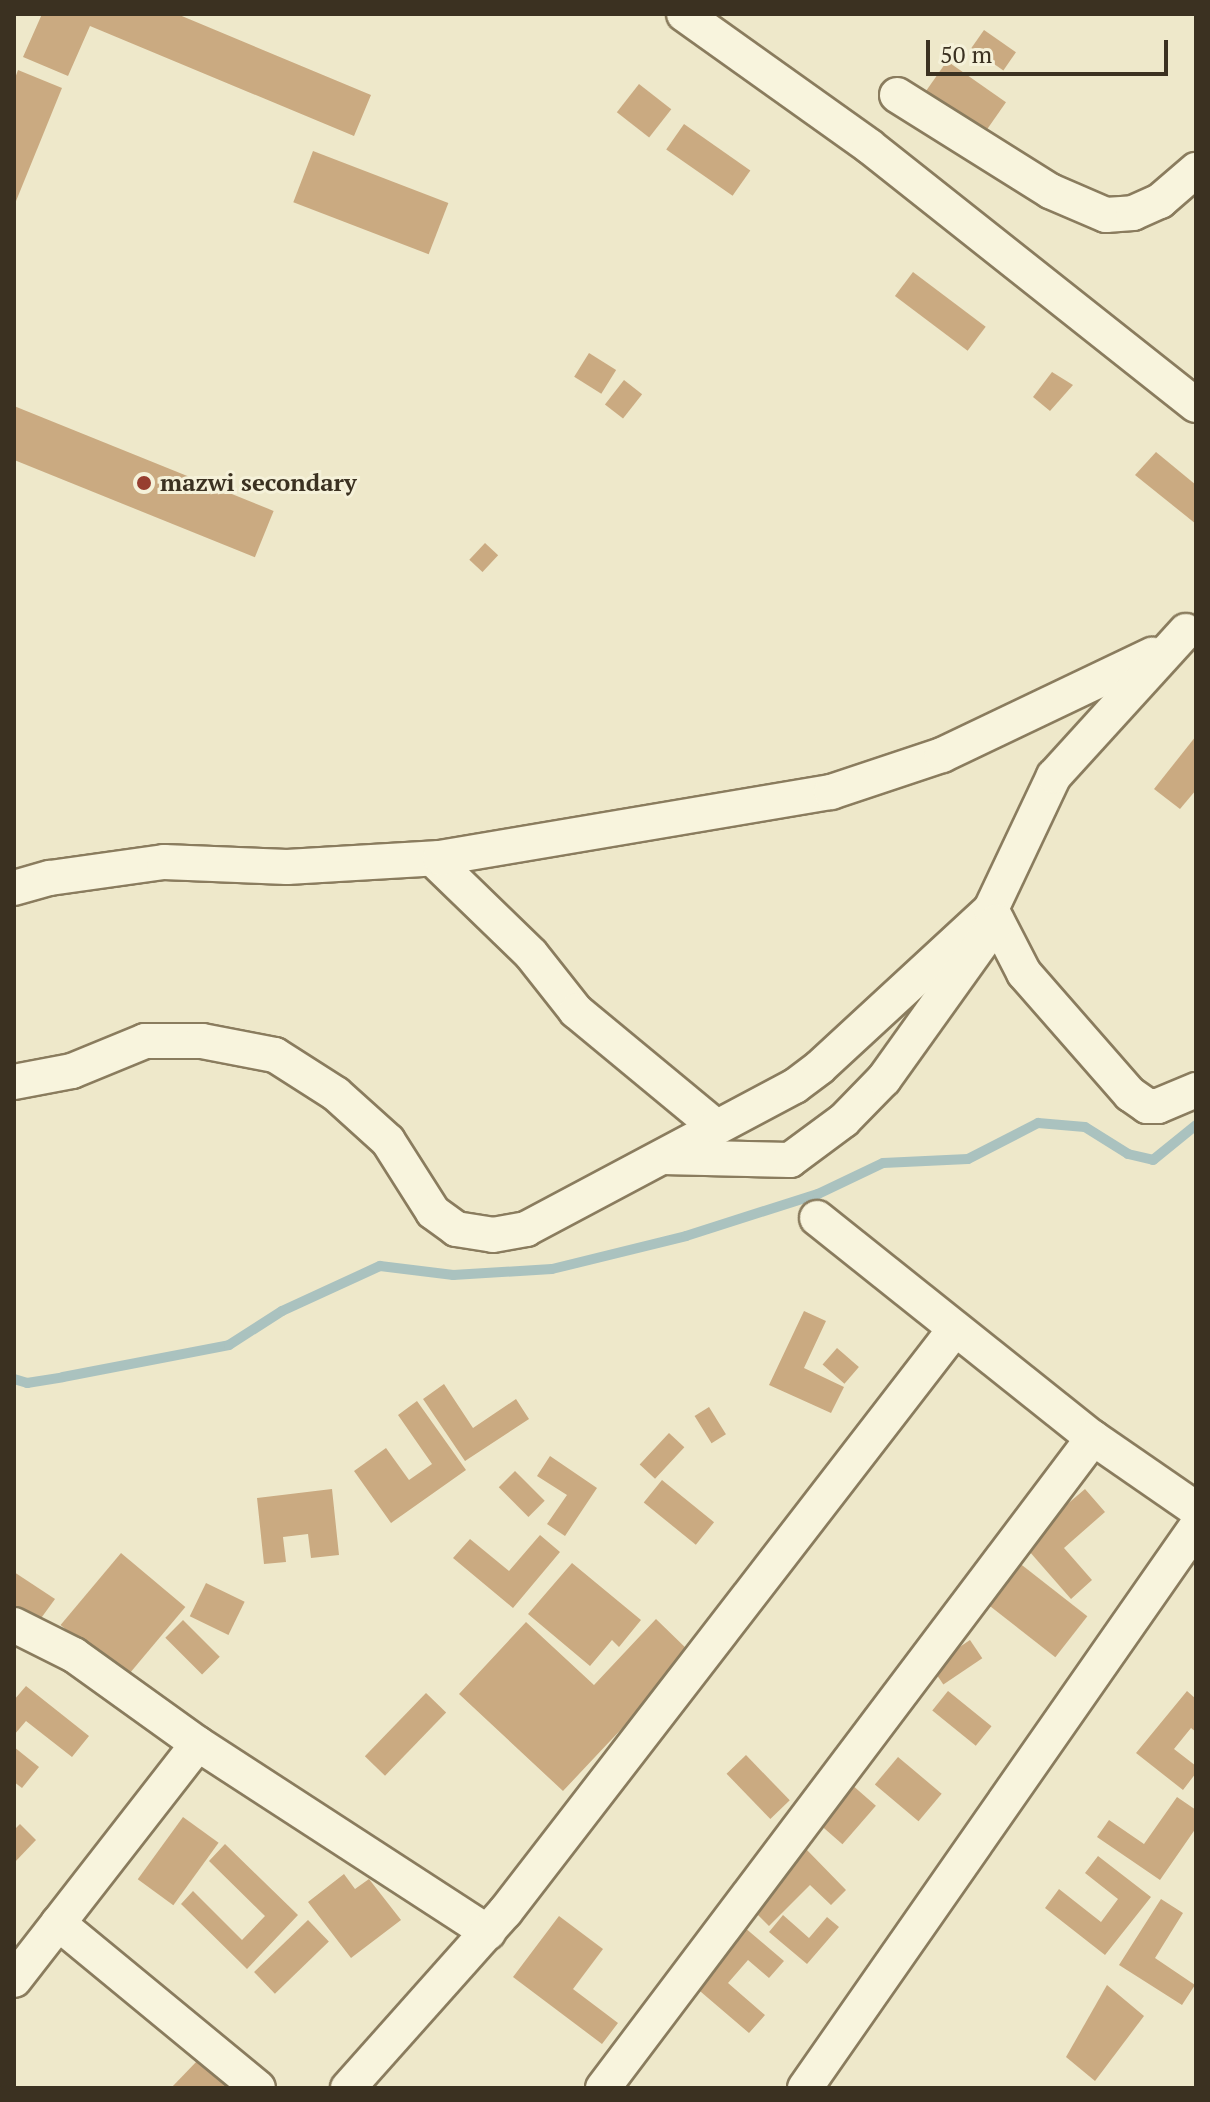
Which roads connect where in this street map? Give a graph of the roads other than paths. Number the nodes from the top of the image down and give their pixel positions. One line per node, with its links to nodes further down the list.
1 (684, 14): 4 (street)
2 (897, 95): 3 (street)
3 (1196, 170)
4 (1196, 405)
5 (1191, 627): 6 (street); 8 (street)
6 (433, 859): 7 (street); 11 (street)
7 (14, 888)
8 (994, 915): 10 (street); 11 (street); 12 (street)
9 (14, 1082): 12 (street)
10 (1196, 1090)
11 (715, 1126): 12 (street)
12 (655, 1157)
13 (817, 1218): 14 (street)
14 (955, 1329): 15 (street); 21 (street)
15 (1093, 1438): 16 (street); 25 (street)
16 (1196, 1509)
17 (1196, 1527): 26 (street)
18 (14, 1625): 19 (street)
19 (198, 1744): 20 (street); 21 (street)
20 (58, 1923): 22 (street); 23 (street)
21 (488, 1932): 24 (street)
22 (14, 1980)
23 (258, 2088)
24 (348, 2088)
25 (603, 2088)
26 (805, 2088)

